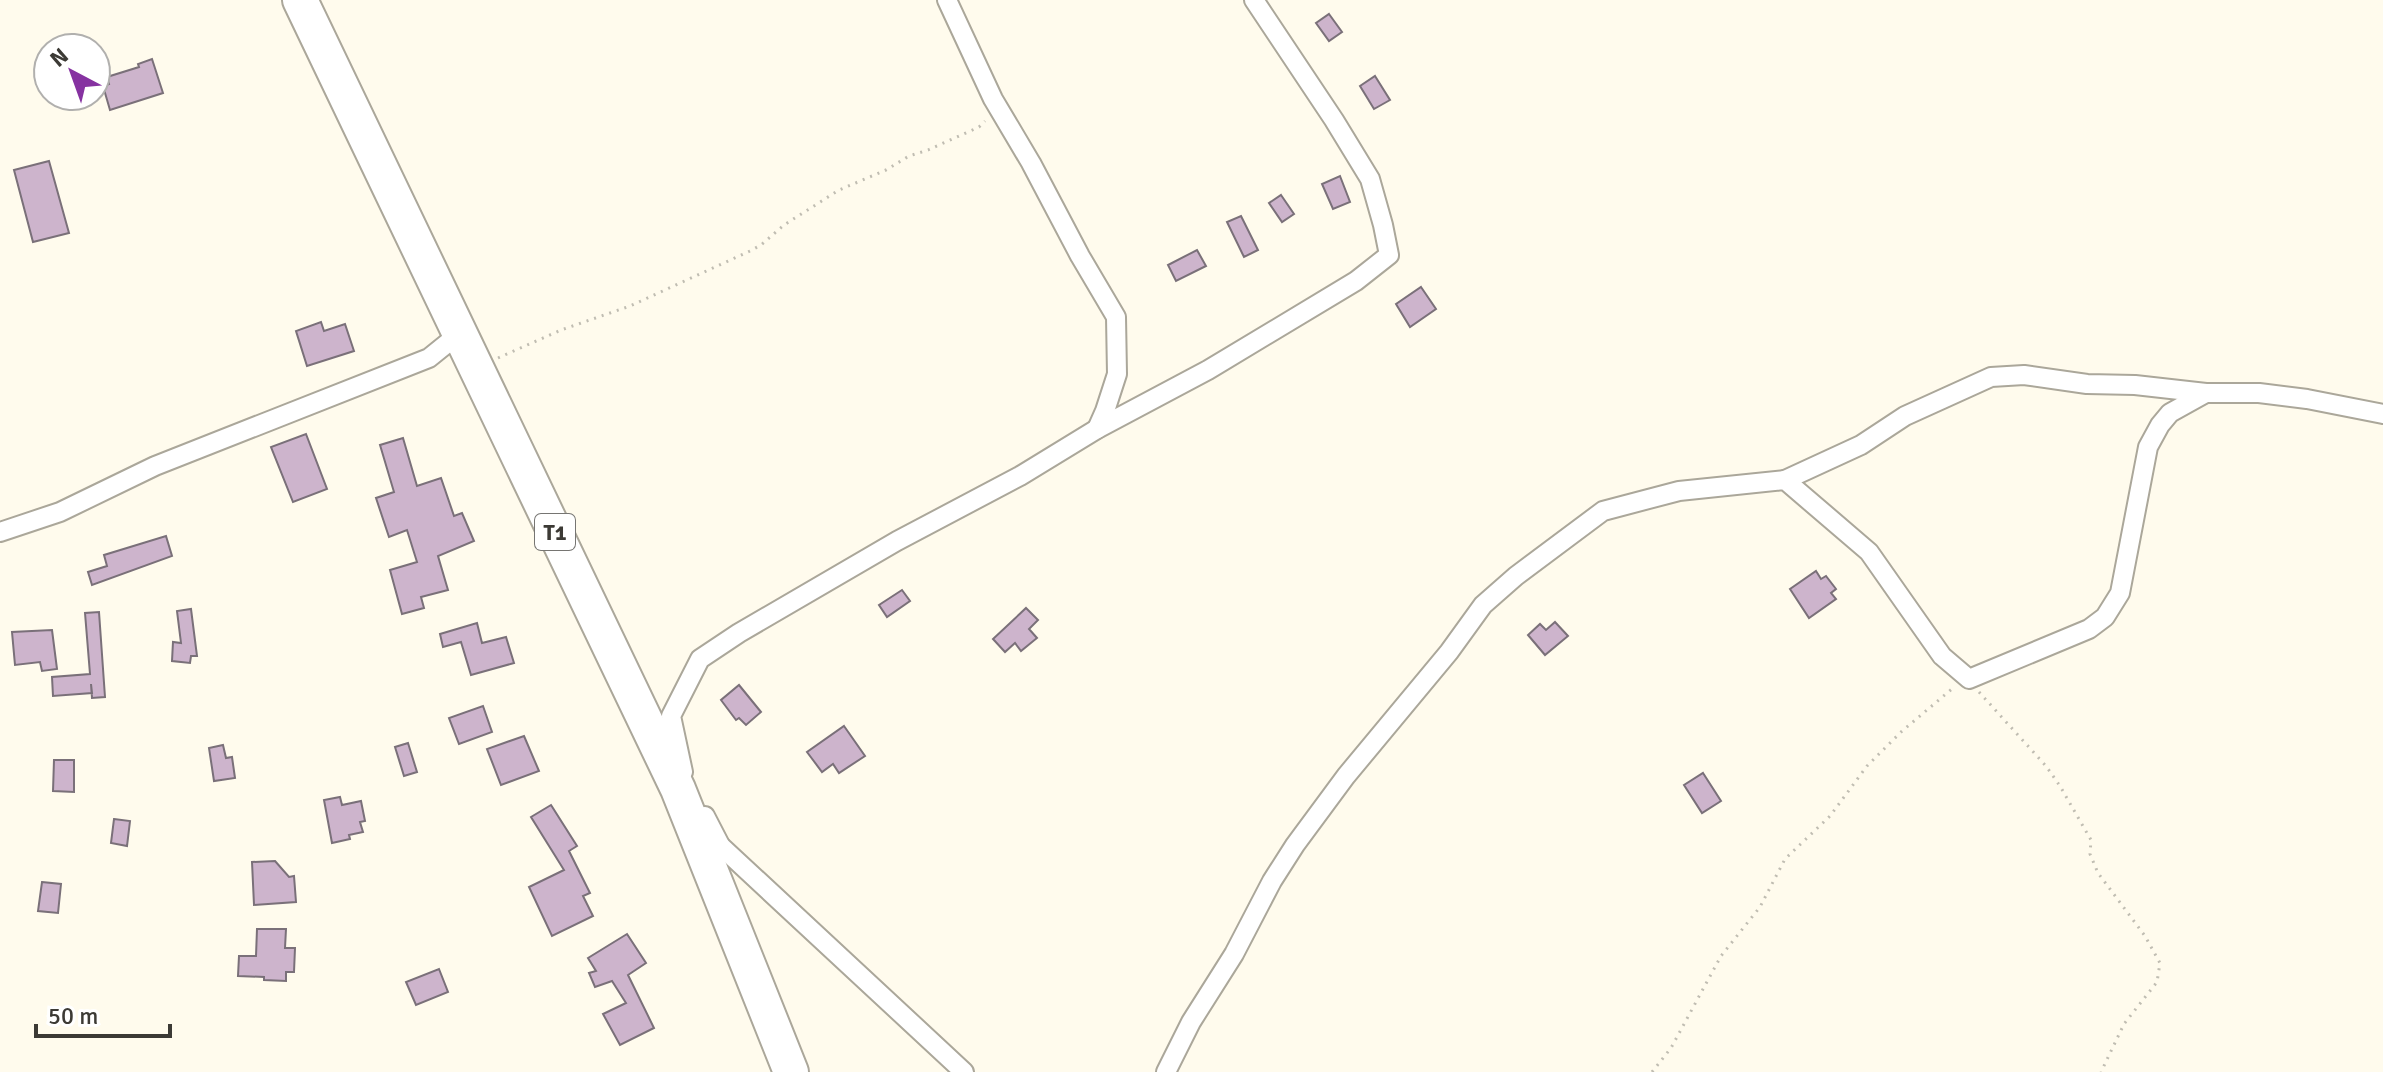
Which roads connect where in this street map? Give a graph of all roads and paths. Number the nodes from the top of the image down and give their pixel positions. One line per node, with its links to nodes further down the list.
1 (300, 0): 5 (highway, T1)
2 (947, 0): 4 (street)
3 (1254, 0): 9 (street)
4 (998, 107): 6 (path); 9 (street)
5 (460, 333): 6 (highway, T1); 11 (street)
6 (479, 373): 13 (highway, T1)
7 (2206, 393): 8 (street); 10 (street); 12 (street)
8 (2383, 414)
9 (1097, 429): 14 (street)
10 (1785, 480): 12 (street); 17 (street)
11 (0, 532)
12 (1969, 679): 18 (path); 19 (path)
13 (688, 816): 14 (street); 15 (highway, T1)
14 (720, 845): 16 (street)
15 (791, 1072)
16 (964, 1072)
17 (1166, 1072)
18 (1652, 1072)
19 (2101, 1072)

